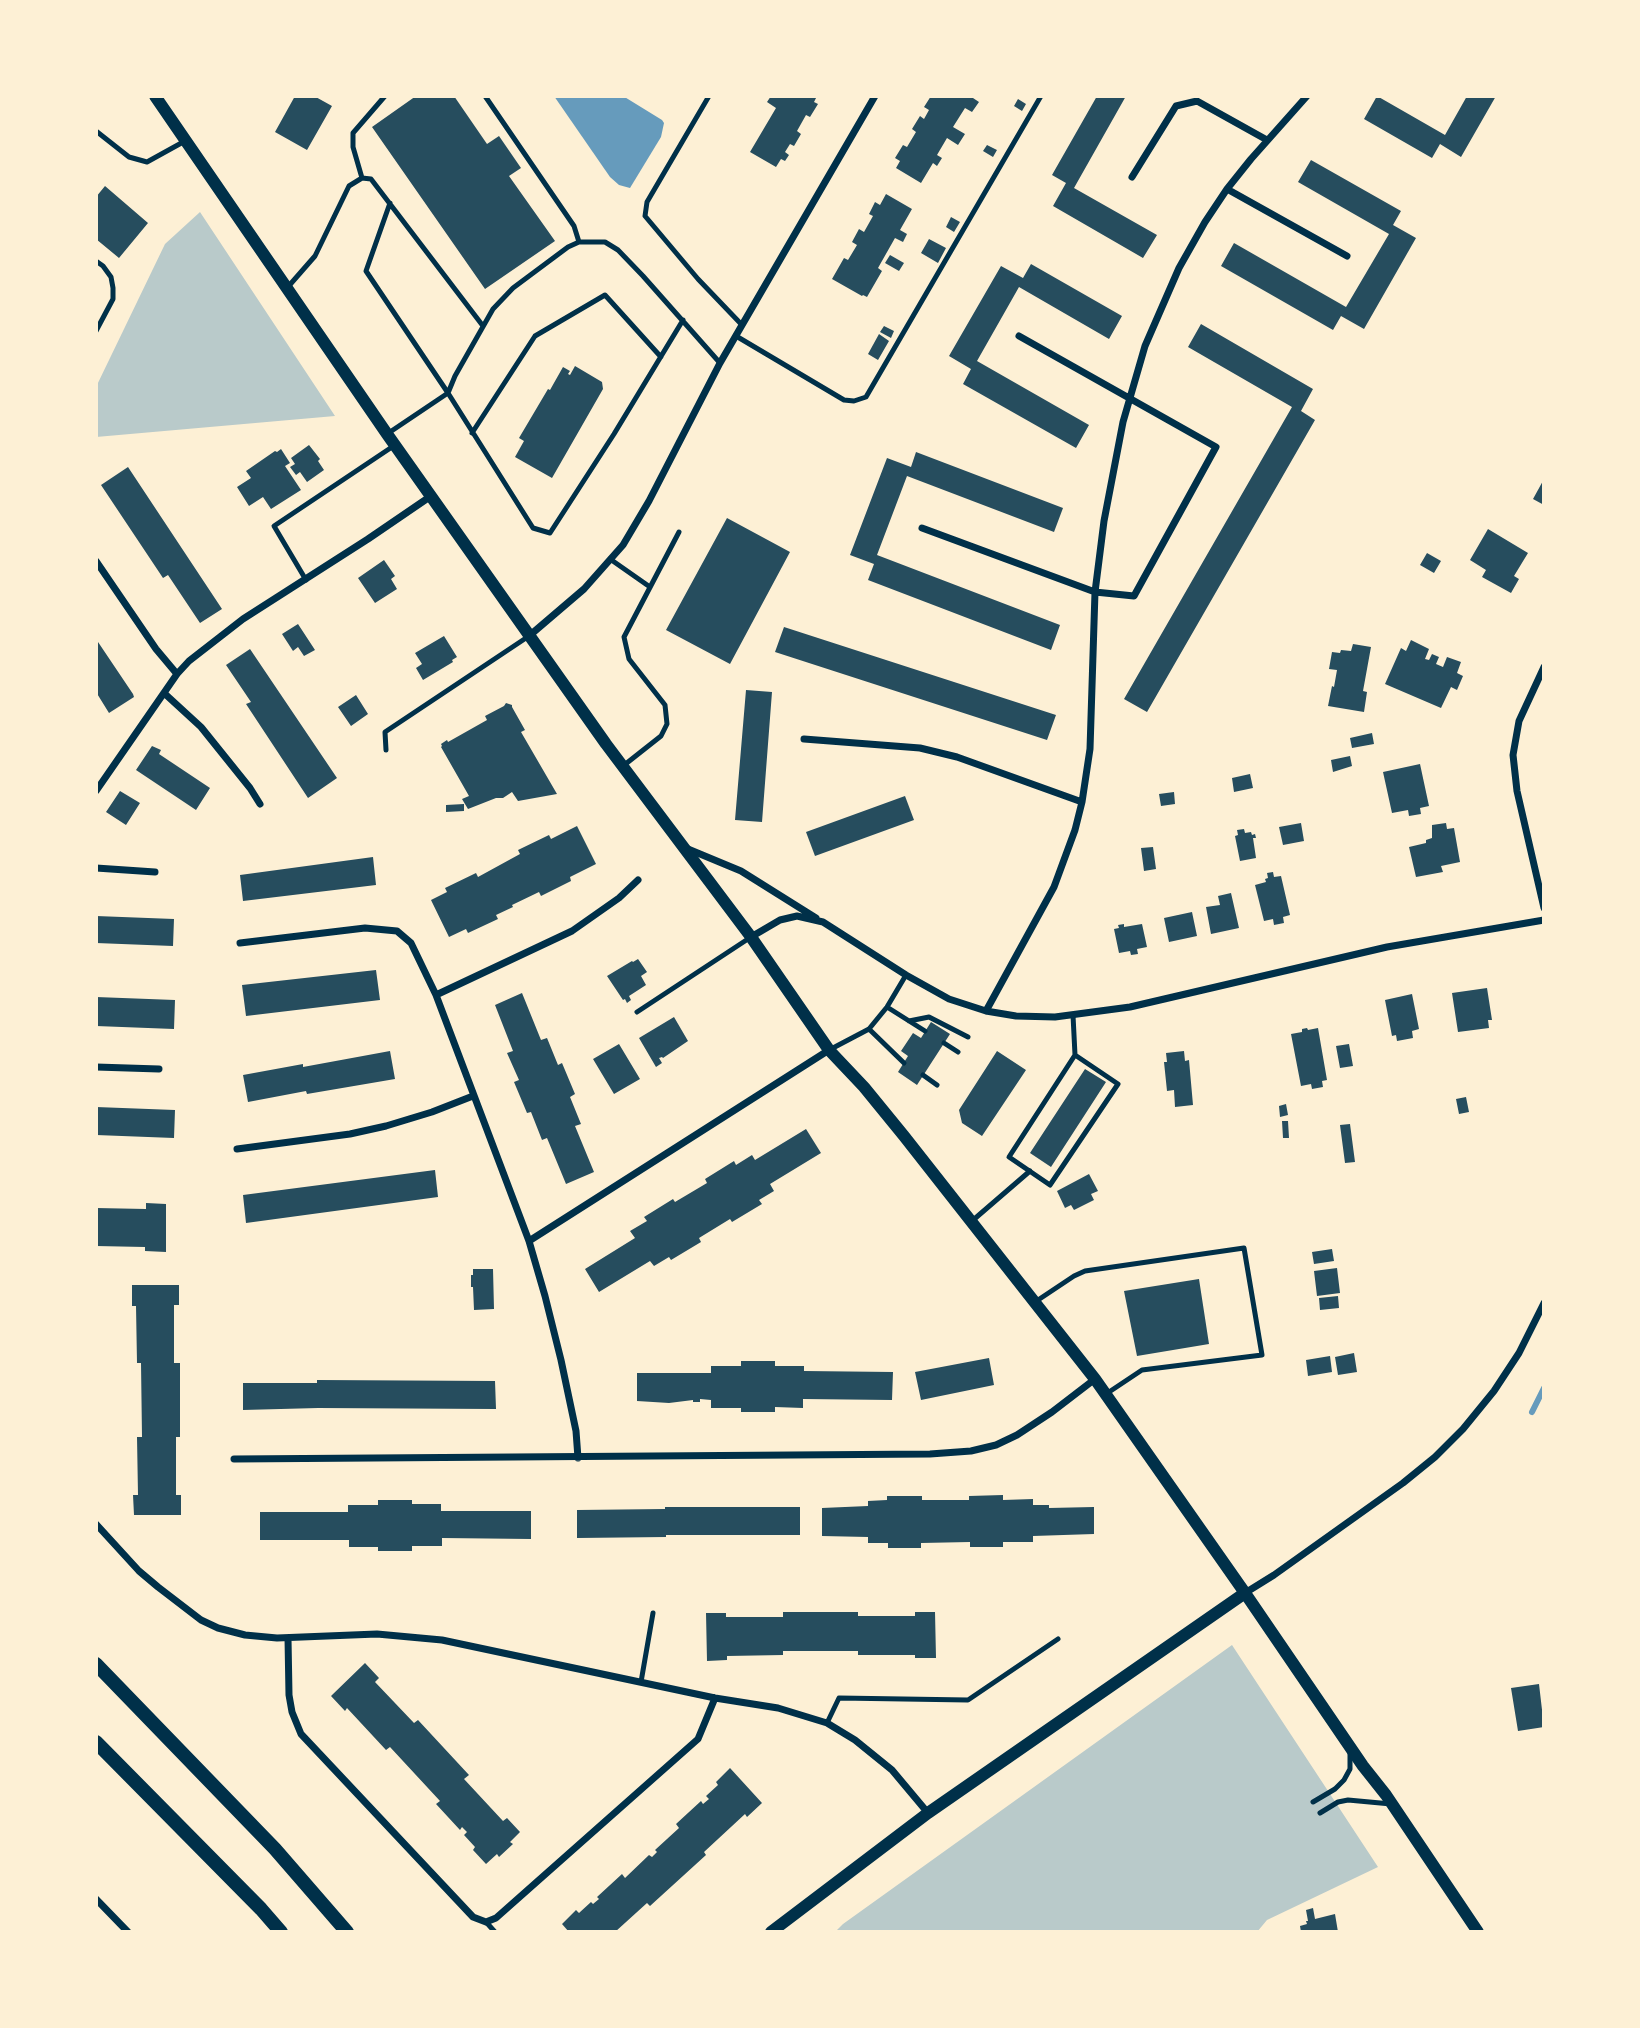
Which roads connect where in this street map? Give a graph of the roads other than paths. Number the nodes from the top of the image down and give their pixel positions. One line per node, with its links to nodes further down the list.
1 (155, 96): 11 (street)
2 (385, 96): 13 (lane)
3 (485, 96): 16 (lane)
4 (697, 96): 8 (lane)
5 (875, 96): 21 (street)
6 (1041, 96): 24 (lane)
7 (1307, 96): 10 (street)
8 (707, 99): 21 (lane)
9 (96, 131): 11 (lane)
10 (1267, 140): 12 (street); 14 (street)
11 (185, 141): 19 (street)
12 (1132, 177)
13 (362, 178): 15 (lane); 19 (lane)
14 (1227, 189): 17 (street); 29 (street)
15 (390, 203): 22 (lane); 28 (lane)
16 (579, 242): 20 (lane); 22 (lane)
17 (1347, 256)
18 (96, 261): 23 (lane)
19 (287, 289): 31 (street)
20 (683, 320): 26 (lane); 27 (lane)
21 (742, 325): 24 (street)
22 (482, 326): 28 (lane)
23 (96, 331)
24 (736, 336): 27 (street)
25 (1019, 336): 29 (street)
26 (661, 357): 30 (lane); 30 (lane)
27 (720, 363): 35 (street)
28 (447, 393): 30 (lane); 31 (lane)
29 (1130, 399): 39 (street); 39 (street)
30 (472, 433)
31 (391, 440): 32 (street); 37 (lane)
32 (431, 496): 37 (street); 40 (street)
33 (922, 528): 39 (street)
34 (679, 532): 38 (lane)
35 (610, 559): 38 (lane); 40 (street)
36 (96, 561): 42 (street)
37 (306, 580): 42 (street)
38 (650, 587): 46 (lane)
39 (1095, 592): 48 (street)
40 (529, 636): 45 (lane); 46 (street)
41 (1544, 667): 54 (street)
42 (177, 674): 43 (street)
43 (164, 693): 47 (street); 49 (street)
44 (804, 739): 48 (street)
45 (386, 750)
46 (622, 766): 50 (street)
47 (96, 791)
48 (1082, 802): 62 (street)
49 (260, 804)
50 (682, 847): 56 (street); 57 (street)
51 (96, 868): 52 (street)
52 (155, 872)
53 (638, 880): 60 (street)
54 (1544, 908)
55 (1544, 920): 64 (street)
56 (823, 922): 57 (street); 59 (street)
57 (751, 937): 63 (lane); 70 (street)
58 (240, 943): 60 (street)
59 (906, 975): 61 (lane); 62 (street)
60 (436, 995): 78 (street)
61 (887, 1007): 65 (lane); 66 (lane)
62 (986, 1011): 64 (street)
63 (637, 1012)
64 (1073, 1015): 72 (lane)
65 (909, 1021): 67 (lane); 68 (lane)
66 (869, 1029): 70 (lane); 73 (lane)
67 (925, 1031)
68 (968, 1037)
69 (944, 1043): 71 (lane)
70 (829, 1050): 81 (street); 82 (street)
71 (957, 1052)
72 (1075, 1055): 80 (lane); 80 (lane)
73 (904, 1063)
74 (96, 1067): 75 (street)
75 (159, 1069)
76 (923, 1075): 77 (lane)
77 (937, 1085)
78 (473, 1097): 79 (street); 82 (street)
79 (237, 1149)
80 (1030, 1171): 81 (lane)
81 (972, 1221): 83 (street)
82 (529, 1241): 87 (street)
83 (1035, 1302): 85 (street); 86 (lane)
84 (1544, 1304): 90 (street)
85 (1096, 1379): 86 (street); 87 (street)
86 (1106, 1394): 90 (street)
87 (578, 1458): 88 (street)
88 (234, 1459)
89 (96, 1524): 92 (street)
90 (1245, 1593): 99 (street); 102 (street)
91 (653, 1613): 95 (lane)
92 (288, 1638): 95 (street); 105 (street)
93 (1058, 1639): 97 (lane)
94 (96, 1664): 108 (main road)
95 (640, 1682): 96 (street)
96 (715, 1698): 97 (street); 105 (street)
97 (827, 1723): 102 (street)
98 (96, 1742): 107 (main road)
99 (1350, 1748): 100 (lane); 101 (street)
100 (1313, 1802)
101 (1391, 1804): 103 (lane); 111 (street)
102 (928, 1813): 110 (street)
103 (1320, 1813)
104 (96, 1899): 106 (street)
105 (486, 1922): 109 (lane)
106 (128, 1932)
107 (281, 1932)
108 (347, 1932)
109 (495, 1932)
110 (771, 1932)
111 (1478, 1932)

